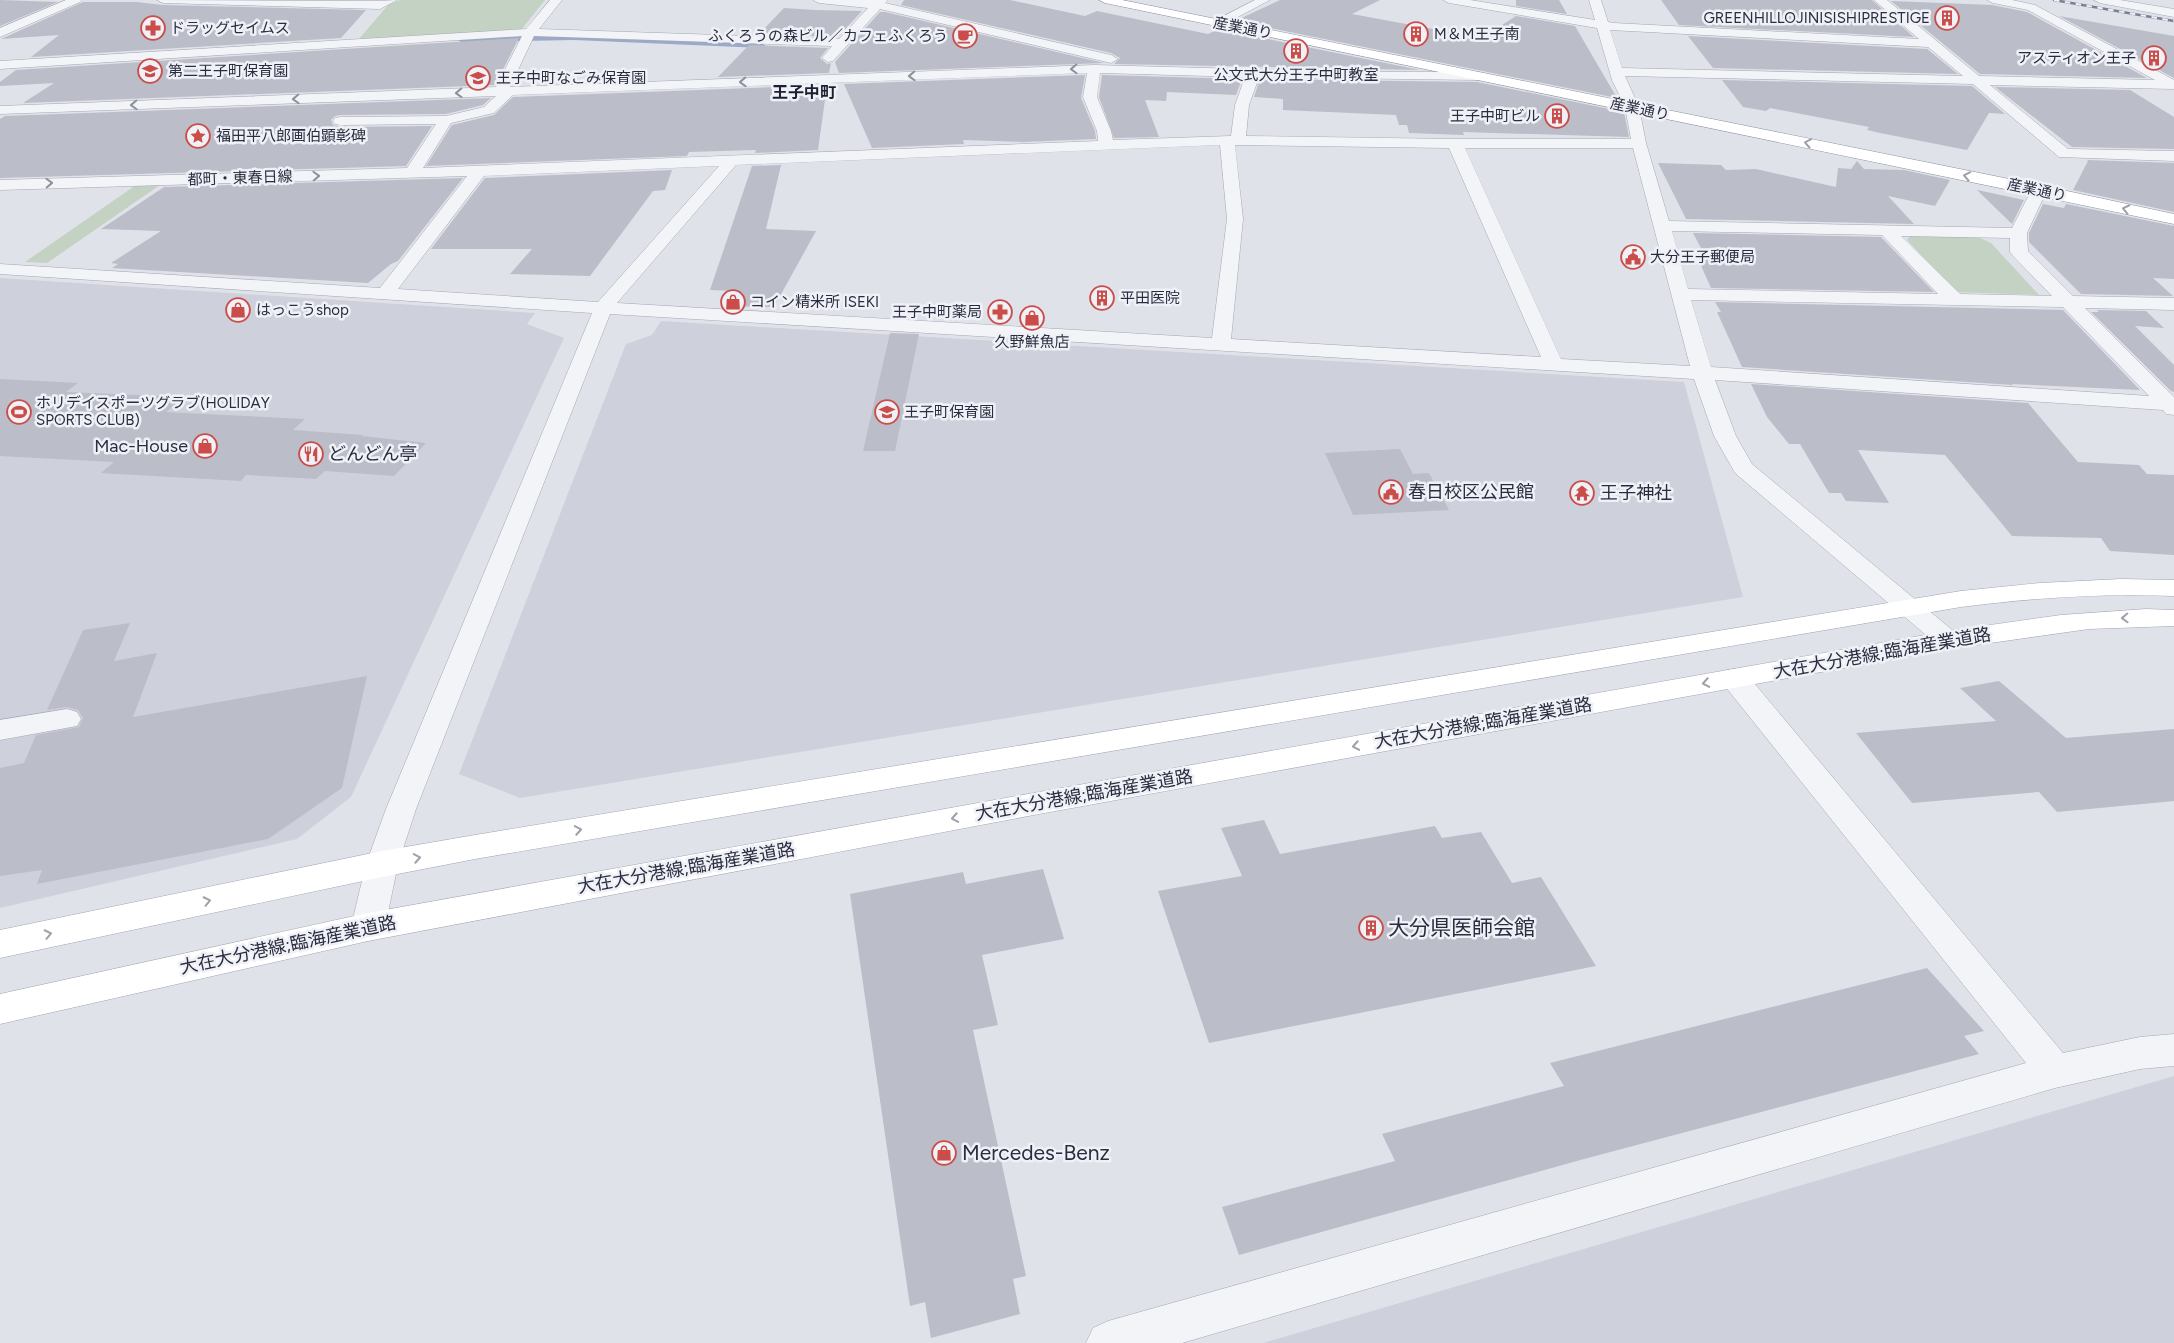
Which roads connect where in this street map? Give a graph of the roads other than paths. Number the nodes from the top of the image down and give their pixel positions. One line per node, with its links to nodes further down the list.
1 (76, 0): 21 (street)
2 (163, 0): 13 (street)
3 (556, 0): 20 (street)
4 (819, 0): 14 (street)
5 (1105, 0): 30 (main road, 産業通り)
6 (1144, 0): 16 (main road, 産業通り)
7 (1264, 0): 16 (street)
8 (1448, 0): 18 (street)
9 (1595, 0): 18 (street)
10 (1880, 0): 24 (street)
11 (1993, 0): 33 (street)
12 (2100, 0): 15 (street)
13 (386, 2): 17 (street)
14 (880, 3): 23 (street); 27 (street)
15 (2174, 13)
16 (1228, 17): 35 (main road, 産業通り)
17 (369, 18)
18 (1603, 26): 24 (street); 28 (street)
19 (358, 30): 22 (street)
20 (530, 32): 22 (street); 23 (street); 34 (street)
21 (0, 33)
22 (346, 43): 25 (street)
23 (841, 43): 31 (street)
24 (1931, 43): 32 (street)
25 (0, 64)
26 (1094, 69): 27 (street); 31 (street, one-way to 31); 41 (street)
27 (1158, 69): 29 (street)
28 (1616, 72): 32 (street); 35 (street)
29 (1254, 73): 30 (street); 39 (street)
30 (1477, 76): 35 (main road, 産業通り)
31 (810, 80): 34 (street, one-way to 34)
32 (1975, 81): 33 (street); 43 (street)
33 (2174, 85)
34 (505, 91): 36 (street, one-way to 36); 37 (street)
35 (1629, 101): 40 (street); 48 (main road, 産業通り, one-way to 35); 49 (main road, 産業通り)
36 (0, 110)
37 (446, 120): 38 (street); 46 (street)
38 (340, 121)
39 (1233, 140): 41 (street, 都町・東春日線); 42 (street, 都町・東春日線); 61 (street)
40 (1639, 143): 42 (street, 都町・東春日線); 51 (street)
41 (1106, 144): 44 (street, 都町・東春日線)
42 (1455, 144): 62 (street)
43 (2174, 156)
44 (732, 160): 45 (street, 都町・東春日線); 60 (street)
45 (479, 171): 46 (street, 都町・東春日線); 55 (street)
46 (411, 174): 47 (street, 都町・東春日線, one-way to 46)
47 (0, 185)
48 (2039, 190): 50 (main road, 産業通り, one-way to 48); 53 (street)
49 (2174, 206)
50 (2174, 220)
51 (1662, 226): 52 (street); 56 (street)
52 (1887, 231): 53 (street); 57 (street)
53 (2018, 234): 58 (street)
54 (0, 269): 55 (street)
55 (385, 294): 60 (street)
56 (1680, 294): 57 (street); 63 (street)
57 (1954, 299): 58 (street)
58 (2068, 301): 59 (street); 64 (street)
59 (2174, 304)
60 (603, 308): 61 (street); 72 (street)
61 (1220, 345): 62 (street)
62 (1554, 365): 63 (street)
63 (1702, 373): 64 (street); 66 (street)
64 (2172, 405)
65 (2174, 588): 66 (main road)
66 (1908, 607): 68 (street); 72 (main road, one-way to 66)
67 (2174, 618): 68 (main road, 大在大分港線;臨海産業道路, one-way to 68)
68 (1948, 640): 69 (main road, 大在大分港線;臨海産業道路)
69 (1734, 678): 73 (main road, 大在大分港線;臨海産業道路, one-way to 73); 77 (street)
70 (67, 719): 71 (street)
71 (0, 730)
72 (382, 864): 73 (street); 74 (main road, one-way to 72)
73 (368, 927): 75 (main road, 大在大分港線;臨海産業道路)
74 (0, 944)
75 (0, 1009)
76 (2174, 1050): 77 (street)
77 (2056, 1071): 78 (street)
78 (1108, 1343)

